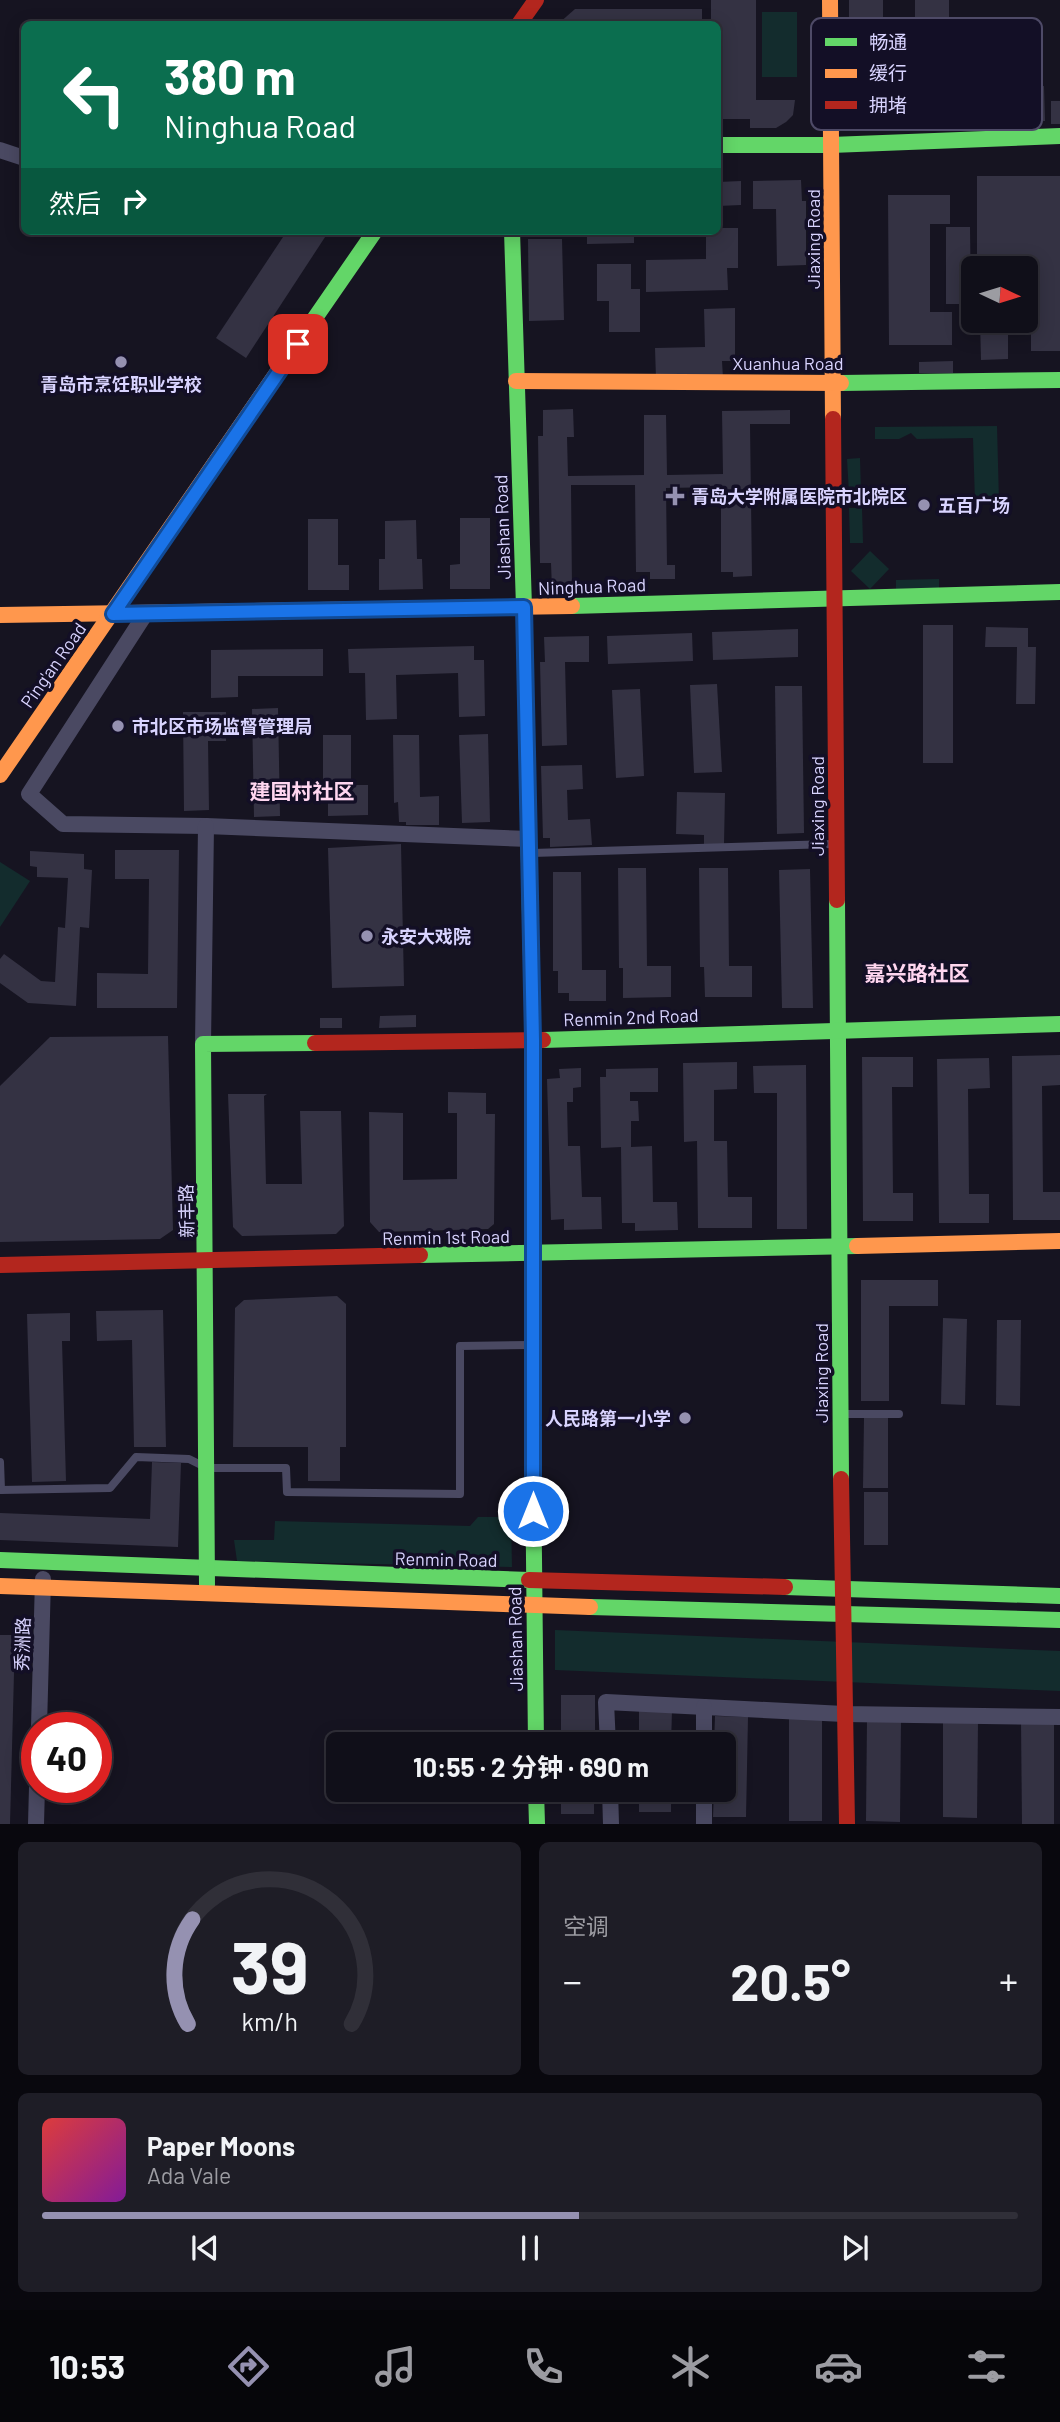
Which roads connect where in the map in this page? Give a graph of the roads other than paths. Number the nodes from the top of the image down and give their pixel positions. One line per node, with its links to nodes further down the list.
1 (536, 0): 4 (street)
2 (830, 0): 3 (street, Jiaxing Road)
3 (830, 18)
4 (521, 21)
5 (831, 130): 8 (street, Jiaxing Road)
6 (1060, 136): 8 (street)
7 (721, 145): 8 (street)
8 (831, 145): 15 (street, Jiaxing Road)
9 (0, 150): 10 (street)
10 (21, 157)
11 (372, 235): 20 (street, Ping'an Road)
12 (512, 235): 14 (street, Jiashan Road)
13 (1060, 380): 15 (street, Xuanhua Road)
14 (516, 381): 15 (street, Xuanhua Road); 18 (street, Jiashan Road)
15 (833, 383): 17 (street, Jiaxing Road)
16 (1060, 592): 17 (street, Ninghua Road)
17 (834, 597): 18 (street, Ninghua Road); 24 (street, Jiaxing Road)
18 (524, 607): 19 (street, Ninghua Road); 25 (street, Jiashan Road)
19 (146, 613): 20 (street, Ninghua Road); 23 (street)
20 (113, 614): 21 (street, Ninghua Road); 22 (street, Ping'an Road)
21 (0, 615)
22 (0, 775)
23 (206, 826): 25 (street); 29 (street, 新丰路)
24 (836, 844): 25 (lane); 27 (street, Jiaxing Road)
25 (529, 846): 28 (street, Jiashan Road)
26 (1060, 1024): 27 (street, Renmin 2nd Road)
27 (838, 1029): 28 (street, Renmin 2nd Road); 31 (street, Jiaxing Road)
28 (533, 1040): 29 (street, Renmin 2nd Road); 32 (street, Jiashan Road)
29 (203, 1044): 33 (street, 新丰路)
30 (1060, 1241): 31 (street, Renmin 1st Road)
31 (839, 1244): 32 (street, Renmin 1st Road); 36 (street, Jiaxing Road)
32 (532, 1254): 33 (street, Renmin 1st Road); 35 (street, Jiashan Road)
33 (206, 1262): 34 (street, Renmin 1st Road); 39 (street, 新丰路)
34 (0, 1265)
35 (532, 1345): 39 (lane); 44 (street, Jiashan Road)
36 (841, 1414): 37 (lane); 47 (street, Jiaxing Road)
37 (899, 1414)
38 (0, 1462): 40 (lane)
39 (207, 1468): 40 (lane); 43 (street, 新丰路)
40 (0, 1490)
41 (0, 1560): 42 (street, Renmin Road)
42 (43, 1562): 43 (street, Renmin Road); 46 (street, 秀洲路)
43 (208, 1570): 44 (street, Renmin Road); 48 (street, 新丰路)
44 (533, 1581): 47 (street, Renmin Road); 50 (street, Jiashan Road)
45 (0, 1586): 46 (street)
46 (43, 1588): 48 (street); 54 (street, 秀洲路)
47 (842, 1588): 49 (street, Renmin Road); 51 (street, Jiaxing Road)
48 (207, 1595): 50 (street)
49 (1060, 1596)
50 (533, 1606): 51 (street); 57 (street, Jiashan Road)
51 (842, 1612): 52 (street); 55 (street, Jiaxing Road)
52 (1060, 1620)
53 (704, 1707): 55 (street); 58 (street); 59 (street)
54 (39, 1712)
55 (844, 1714): 56 (street); 68 (street, Jiaxing Road)
56 (1060, 1717)
57 (536, 1732)
58 (607, 1732)
59 (704, 1732)
60 (537, 1802): 65 (street)
61 (610, 1802): 66 (street)
62 (704, 1802): 67 (street)
63 (37, 1803): 64 (street)
64 (36, 1824)
65 (537, 1824)
66 (611, 1824)
67 (704, 1824)
68 (847, 1824)

